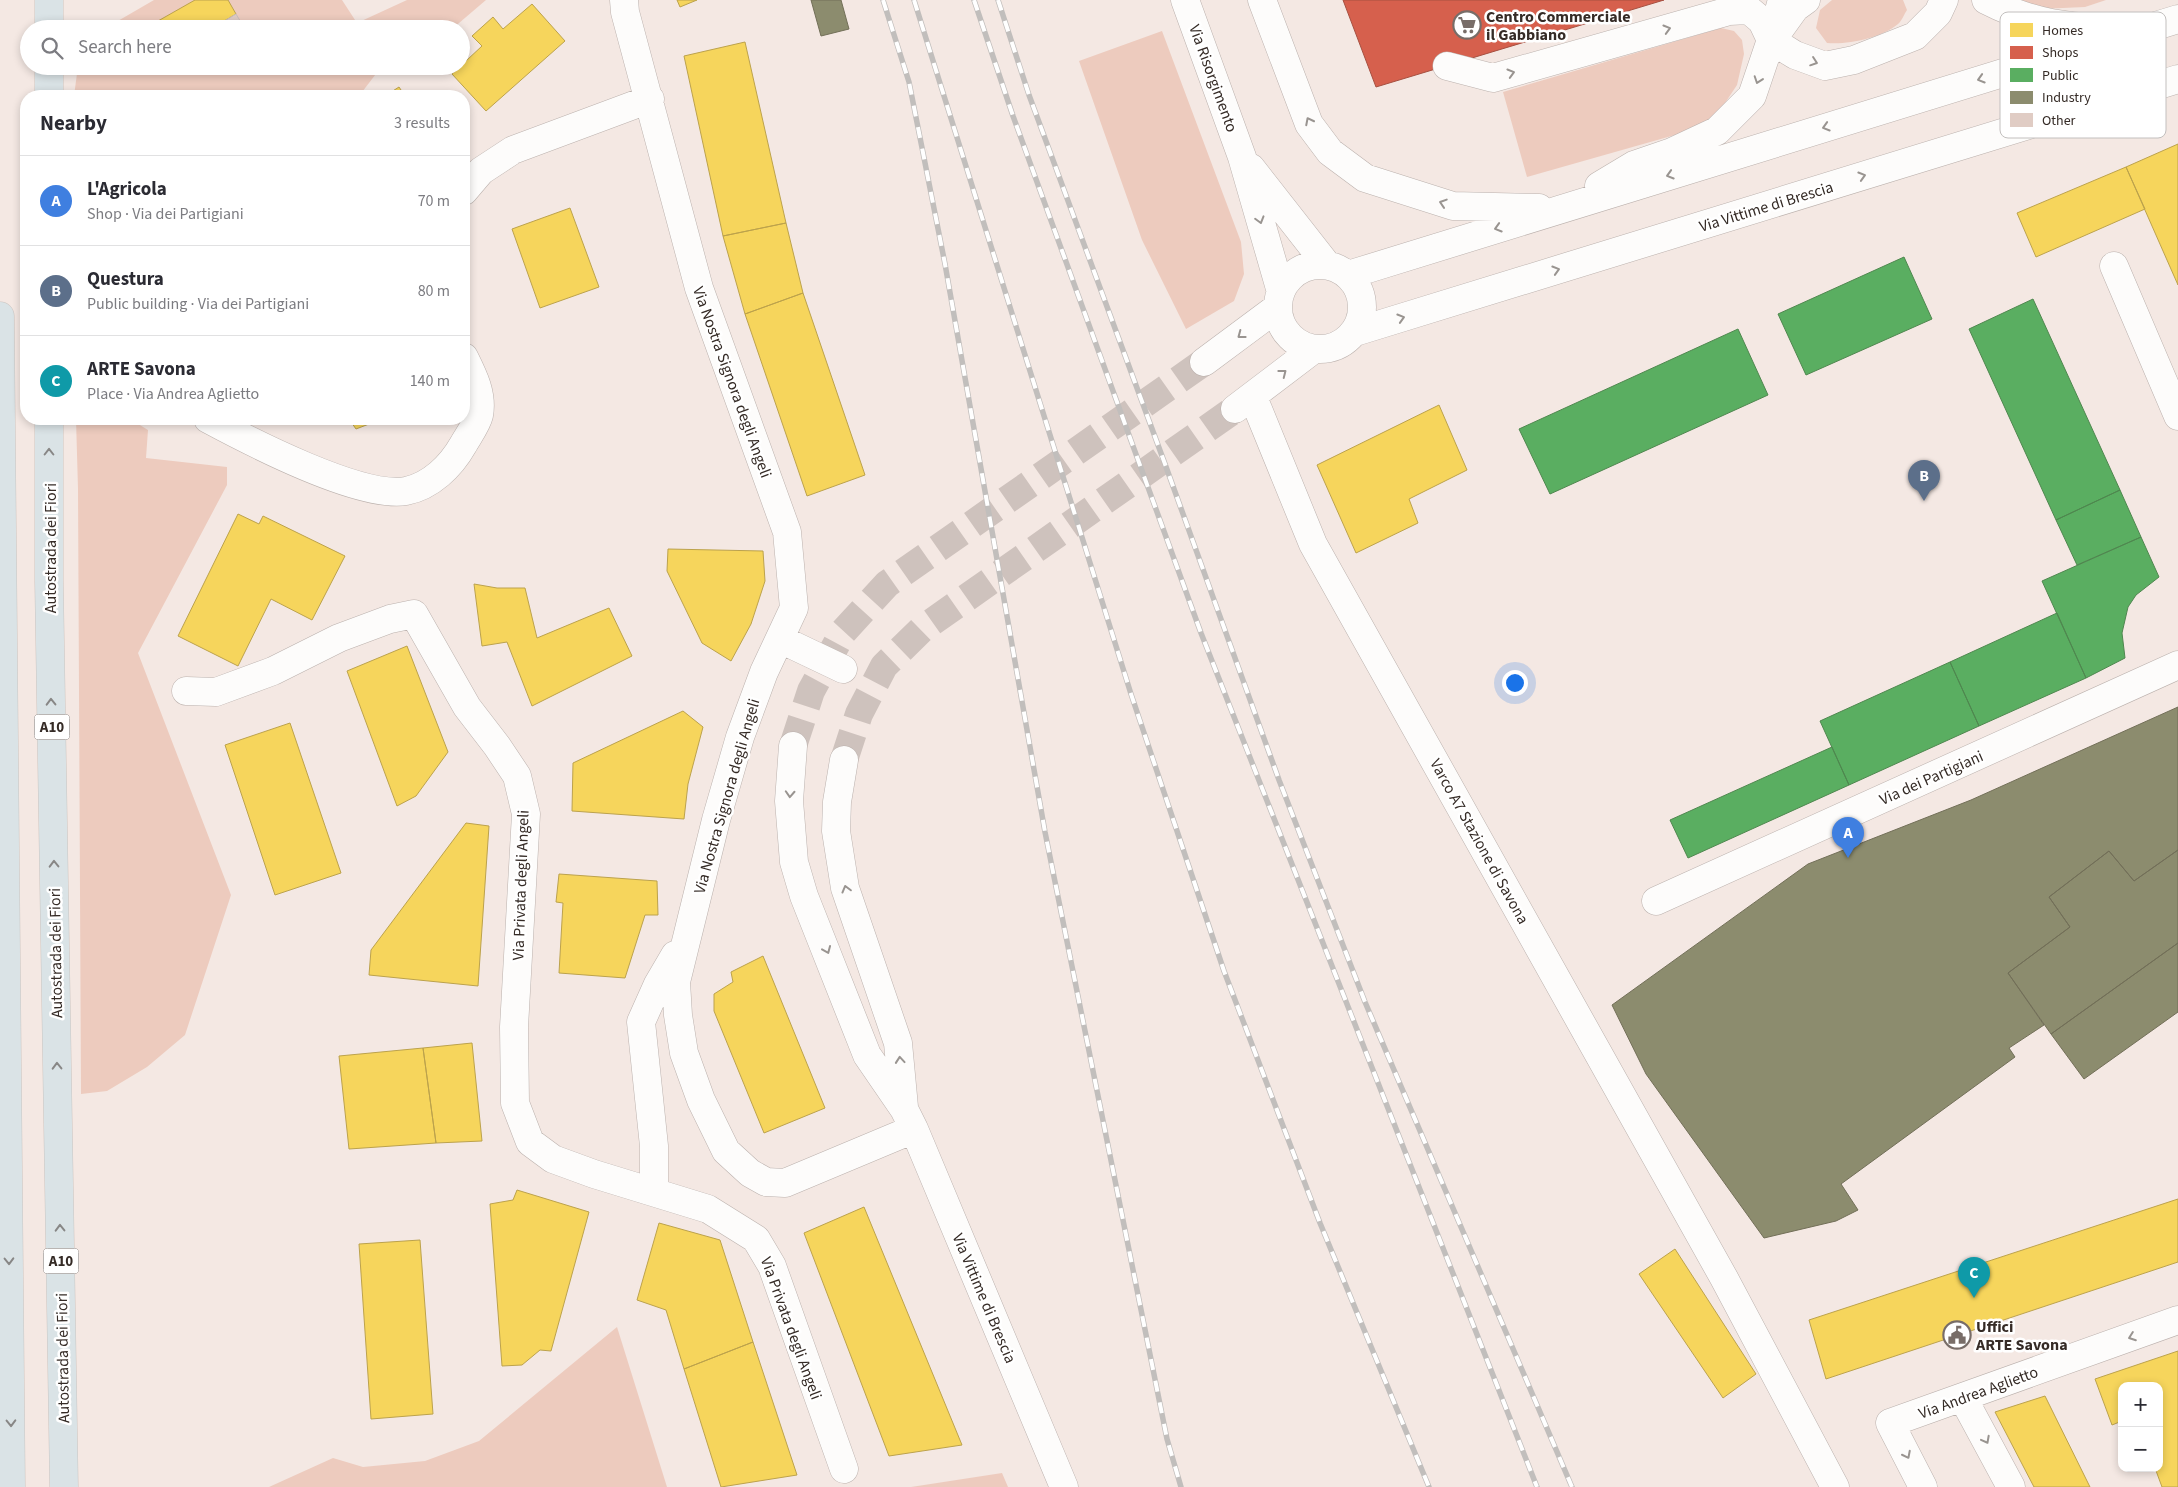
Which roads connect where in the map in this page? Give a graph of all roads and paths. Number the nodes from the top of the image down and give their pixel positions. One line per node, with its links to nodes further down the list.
1 (49, 0): 13 (highway)
2 (624, 0): 22 (street, Via Nostra Signora degli Angeli)
3 (1185, 0): 24 (street, Via Risorgimento)
4 (1262, 0): 26 (street, one-way to 4)
5 (1782, 0): 15 (street)
6 (1806, 0): 15 (street)
7 (1944, 0): 15 (street, one-way to 7)
8 (1986, 0): 10 (street)
9 (2178, 0): 11 (street)
10 (2008, 12)
11 (2165, 12)
12 (2178, 19): 14 (street)
13 (49, 20)
14 (2166, 23)
15 (1772, 40): 16 (street, one-way to 15); 26 (street, one-way to 26)
16 (1447, 66)
17 (2000, 74): 26 (street, one-way to 26)
18 (49, 75): 21 (highway)
19 (2178, 79): 20 (street, Via Vittime di Brescia, one-way to 19)
20 (2166, 83)
21 (49, 90)
22 (650, 99): 25 (street); 38 (street, Via Nostra Signora degli Angeli)
23 (2000, 134): 31 (street, Via Vittime di Brescia, one-way to 23)
24 (1242, 157): 28 (street, Via Risorgimento); 29 (street, Via Risorgimento, one-way to 29)
25 (470, 184)
26 (1561, 208): 28 (street, one-way to 28)
27 (2114, 266): 35 (street)
28 (1337, 270): 29 (street); 31 (street)
29 (1280, 300): 32 (street); 33 (street, one-way to 33)
30 (0, 316): 51 (highway, one-way to 51)
31 (1354, 332): 32 (street)
32 (1314, 349): 54 (street, Varco A7 Stazione di Savona, one-way to 32)
33 (1204, 362)
34 (470, 370): 37 (street)
35 (2178, 416)
36 (49, 425): 52 (highway, Autostrada dei Fiori / A10, one-way to 36)
37 (219, 425)
38 (780, 639): 40 (street); 45 (street, Via Nostra Signora degli Angeli)
39 (2178, 665): 44 (street, Via dei Partigiani)
40 (843, 669)
41 (186, 691): 47 (street, Via Privata degli Angeli)
42 (793, 746): 46 (street, Via Vittime di Brescia, one-way to 46)
43 (844, 760): 46 (street, Via Vittime di Brescia, one-way to 43)
44 (1656, 901)
45 (686, 936): 46 (street, Via Nostra Signora degli Angeli); 47 (street)
46 (909, 1119): 53 (street, Via Vittime di Brescia)
47 (654, 1192): 50 (street, Via Privata degli Angeli)
48 (2178, 1320): 49 (street, Via Andrea Aglietto, one-way to 49)
49 (1963, 1398): 55 (street, Via Andrea Aglietto, one-way to 55); 56 (street, one-way to 56)
50 (844, 1469)
51 (12, 1487)
52 (64, 1487)
53 (1064, 1487)
54 (1835, 1487)
55 (1923, 1487)
56 (2011, 1487)

